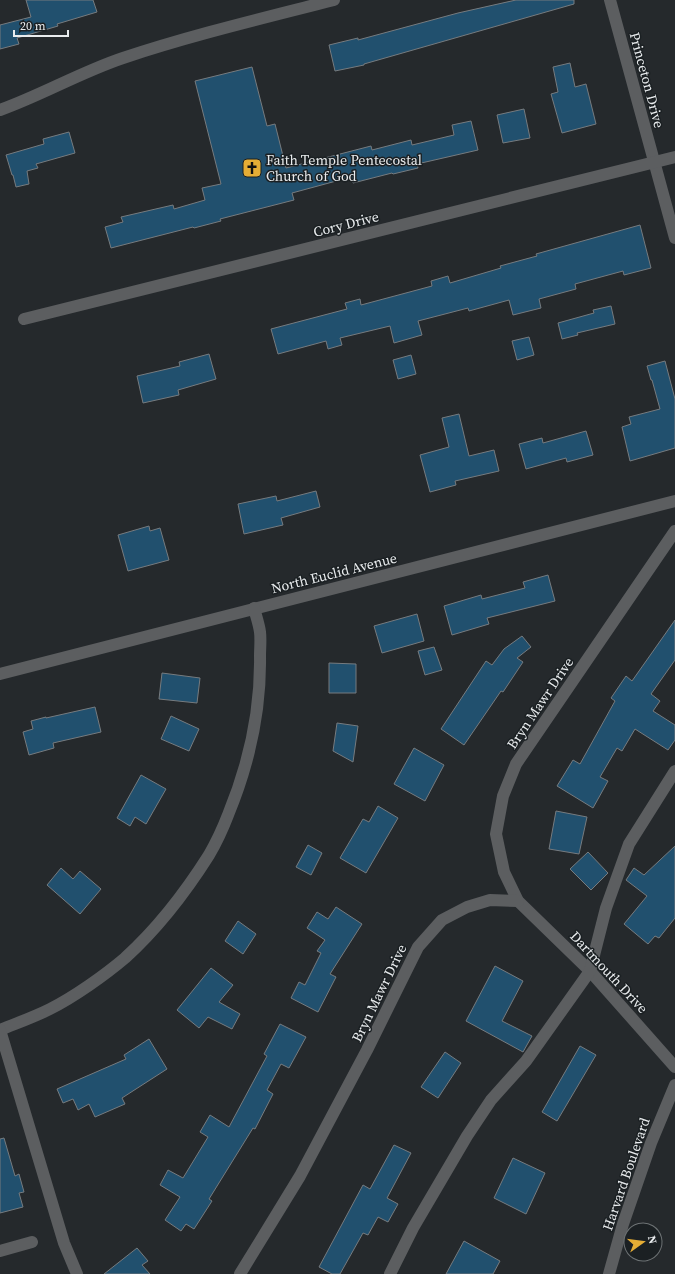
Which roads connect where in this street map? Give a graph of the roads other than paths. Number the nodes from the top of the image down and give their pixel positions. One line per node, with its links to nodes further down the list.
1 (334, 0): 3 (street)
2 (610, 0): 5 (street, Princeton Drive)
3 (0, 110)
4 (675, 157): 5 (street, Cory Drive)
5 (654, 162): 6 (street, Princeton Drive); 7 (street, Cory Drive)
6 (675, 238)
7 (24, 319)
8 (675, 501): 10 (street, North Euclid Avenue)
9 (675, 531): 13 (street, Bryn Mawr Drive)
10 (254, 608): 11 (street, North Euclid Avenue); 15 (street)
11 (0, 674)
12 (675, 771): 14 (street)
13 (518, 901): 14 (street, Dartmouth Drive); 21 (street, Bryn Mawr Drive)
14 (590, 971): 16 (street, Dartmouth Drive); 22 (street)
15 (0, 1030): 20 (street)
16 (675, 1067)
17 (675, 1085): 23 (street, Harvard Boulevard)
18 (32, 1242): 19 (street)
19 (0, 1251)
20 (77, 1274)
21 (240, 1274)
22 (390, 1274)
23 (609, 1274)

